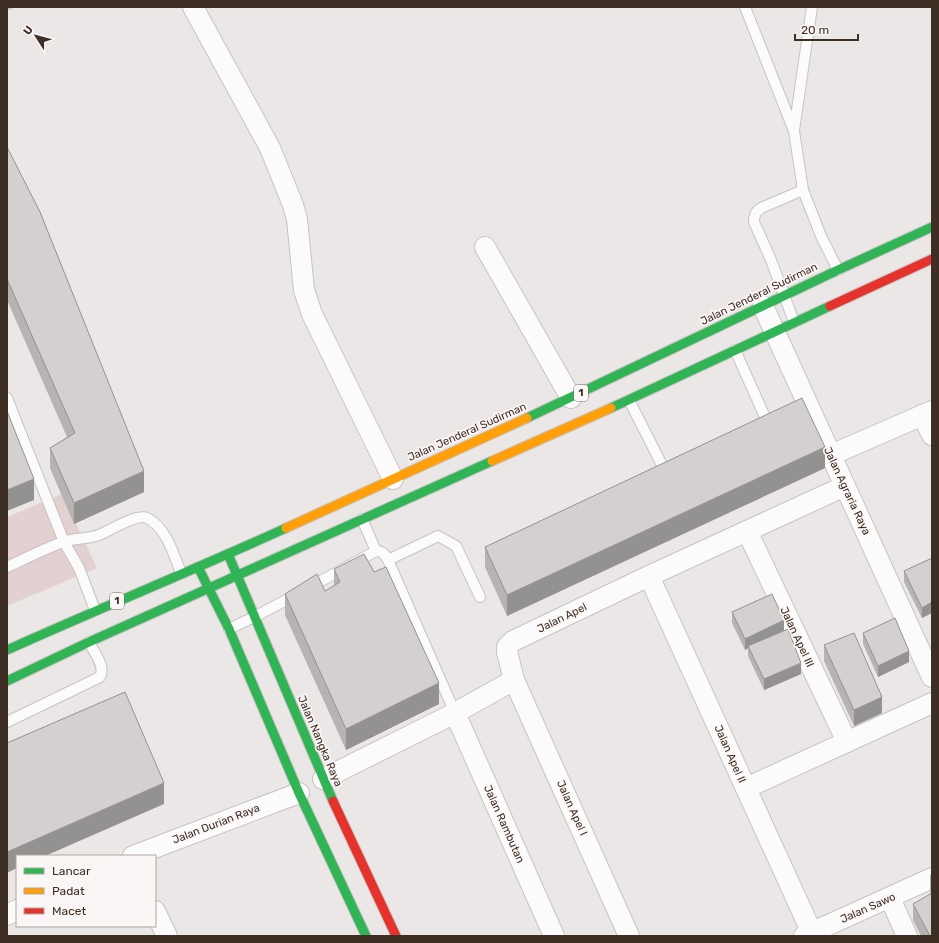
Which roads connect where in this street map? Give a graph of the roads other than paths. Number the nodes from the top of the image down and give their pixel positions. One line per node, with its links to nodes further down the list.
1 (193, 7): 23 (street)
2 (745, 7): 4 (lane)
3 (812, 7): 4 (lane)
4 (794, 132): 5 (lane)
5 (803, 190): 9 (lane); 10 (lane)
6 (932, 227): 9 (main road, Jalan Jenderal Sudirman / 1)
7 (485, 247): 16 (street)
8 (932, 259): 12 (main road, 1)
9 (838, 270): 10 (main road, Jalan Jenderal Sudirman / 1)
10 (785, 295): 11 (main road, Jalan Jenderal Sudirman / 1); 12 (lane)
11 (763, 306): 13 (street, Jalan Agraria Raya); 16 (main road, Jalan Jenderal Sudirman / 1)
12 (794, 322): 13 (main road, 1)
13 (773, 332): 14 (main road, 1); 21 (street, Jalan Agraria Raya)
14 (735, 350): 17 (main road, 1); 19 (lane)
15 (7, 398): 27 (lane)
16 (571, 398): 23 (main road, Jalan Jenderal Sudirman / 1)
17 (629, 400): 22 (lane); 25 (main road, 1)
18 (927, 413): 20 (street); 21 (street)
19 (753, 432)
20 (932, 435)
21 (831, 456): 24 (street, Jalan Agraria Raya)
22 (666, 473)
23 (393, 478): 29 (main road, Jalan Jenderal Sudirman / 1)
24 (845, 486): 26 (street, Jalan Apel); 43 (street, Jalan Agraria Raya)
25 (362, 519): 28 (lane); 34 (main road, 1)
26 (747, 531): 35 (street, Jalan Apel); 49 (street, Jalan Apel III)
27 (64, 542): 31 (lane); 33 (lane); 38 (lane)
28 (376, 551): 30 (lane); 39 (lane)
29 (228, 554): 32 (main road, Jalan Jenderal Sudirman / 1); 34 (main road, Jalan Nangka Raya)
30 (388, 560): 37 (lane); 47 (lane)
31 (7, 566)
32 (198, 567): 33 (main road, Jalan Jenderal Sudirman / 1); 36 (main road)
33 (181, 573): 38 (main road, Jalan Jenderal Sudirman / 1)
34 (237, 575): 36 (main road, 1); 39 (main road, Jalan Nangka Raya)
35 (649, 576): 44 (street, Jalan Apel); 51 (street, Jalan Apel II)
36 (208, 588): 40 (main road); 41 (main road, 1)
37 (480, 597)
38 (95, 610): 42 (main road, Jalan Jenderal Sudirman / 1)
39 (254, 617): 40 (lane); 50 (main road, Jalan Nangka Raya)
40 (229, 629): 52 (main road)
41 (89, 642): 45 (main road, 1); 48 (lane)
42 (7, 650)
43 (932, 677)
44 (514, 680): 47 (street); 64 (street, Jalan Apel I)
45 (7, 681)
46 (932, 703): 49 (street)
47 (455, 712): 50 (street); 63 (street, Jalan Rambutan)
48 (7, 722)
49 (846, 742): 51 (street)
50 (323, 779): 62 (main road, Jalan Nangka Raya)
51 (746, 788): 59 (street, Jalan Apel II)
52 (300, 793): 53 (street, Jalan Durian Raya); 61 (main road)
53 (136, 855)
54 (932, 878): 55 (street, Jalan Sawo)
55 (890, 898): 59 (street, Jalan Sawo); 65 (street)
56 (16, 910): 58 (street)
57 (156, 913): 60 (street)
58 (7, 915)
59 (808, 934)
60 (167, 936)
61 (366, 936)
62 (396, 936)
63 (554, 936)
64 (629, 936)
65 (907, 936)

